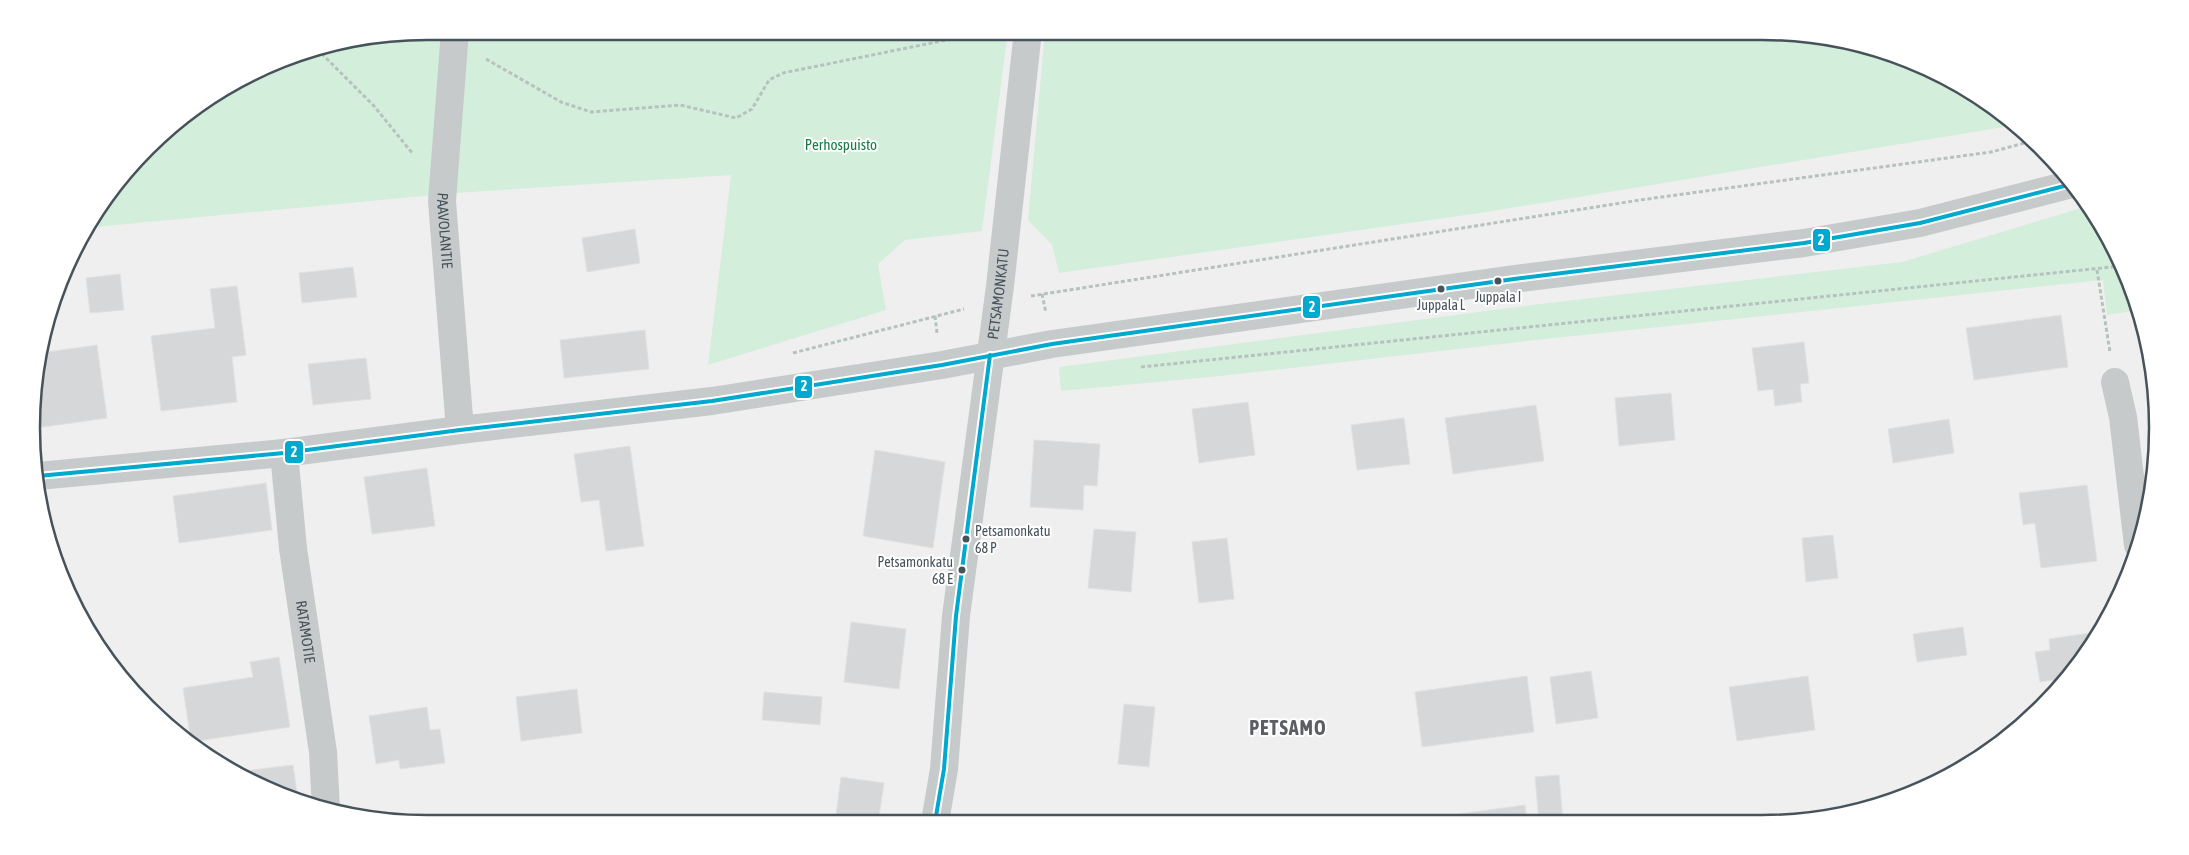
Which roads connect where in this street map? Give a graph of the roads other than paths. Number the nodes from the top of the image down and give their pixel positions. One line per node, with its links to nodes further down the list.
1 (455, 40): 6 (street, PAAVOLANTIE)
2 (1027, 40): 4 (street, PETSAMONKATU)
3 (2062, 183): 4 (street)
4 (990, 355): 6 (street); 11 (street, PETSAMONKATU)
5 (2115, 382): 9 (street)
6 (460, 430): 7 (street)
7 (284, 453): 8 (street); 10 (street, RATAMOTIE)
8 (43, 476)
9 (2136, 528)
10 (326, 802)
11 (936, 815)

